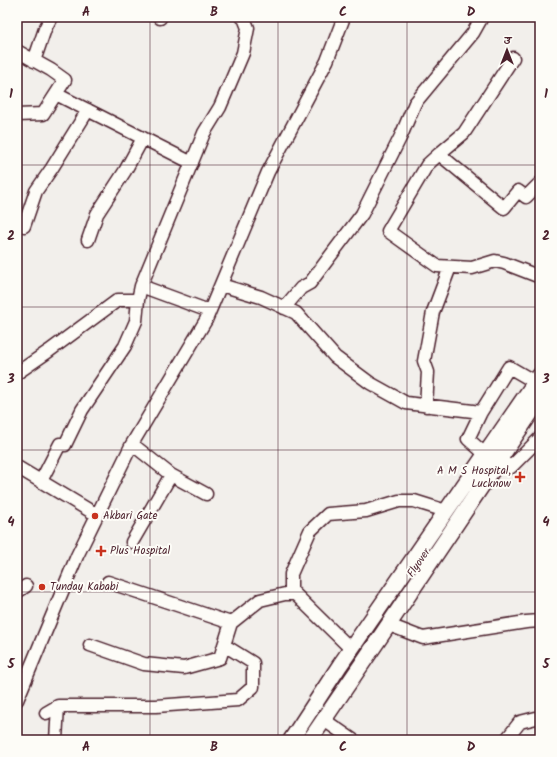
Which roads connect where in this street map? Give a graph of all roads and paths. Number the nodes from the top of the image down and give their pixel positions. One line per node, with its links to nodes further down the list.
1 (51, 17): 7 (street)
2 (242, 17): 13 (street)
3 (344, 17): 19 (street)
4 (482, 17): 22 (street)
5 (17, 51): 7 (street)
6 (513, 58): 12 (street)
7 (34, 60): 8 (street)
8 (56, 94): 9 (street); 10 (street)
9 (88, 110): 11 (street); 15 (street)
10 (17, 115)
11 (143, 138): 13 (street); 16 (street)
12 (439, 154): 14 (street); 17 (street)
13 (192, 163): 20 (street)
14 (540, 183)
15 (24, 226)
16 (88, 240)
17 (450, 267): 18 (street); 27 (street)
18 (540, 276)
19 (221, 285): 22 (street); 23 (street)
20 (141, 286): 21 (street); 23 (street)
21 (138, 300): 24 (street); 35 (street)
22 (284, 308): 27 (street)
23 (209, 311): 30 (street)
24 (17, 373)
25 (539, 382): 28 (street); 31 (main road); 55 (main road, Flyover)
26 (540, 399): 32 (main road)
27 (426, 406): 28 (street)
28 (481, 412): 31 (street)
29 (540, 438): 32 (street)
30 (132, 444): 34 (street); 38 (street)
31 (485, 454): 37 (main road)
32 (499, 460): 44 (main road)
33 (17, 466): 35 (street)
34 (171, 475): 36 (street); 39 (street)
35 (41, 481): 38 (street)
36 (206, 494)
37 (446, 511): 41 (street); 47 (main road)
38 (97, 515): 48 (street)
39 (132, 542)
40 (108, 582): 43 (street)
41 (295, 594): 43 (street); 47 (street)
42 (540, 621): 44 (street)
43 (231, 623): 46 (street)
44 (389, 625): 52 (main road)
45 (90, 645): 46 (street)
46 (224, 645): 49 (street)
47 (351, 649): 54 (main road)
48 (17, 700)
49 (58, 706): 50 (street); 53 (street)
50 (46, 713)
51 (540, 717): 58 (street)
52 (324, 720): 56 (main road); 57 (street)
53 (56, 740)
54 (291, 740)
55 (300, 740)
56 (310, 740)
57 (353, 740)
58 (506, 740)

